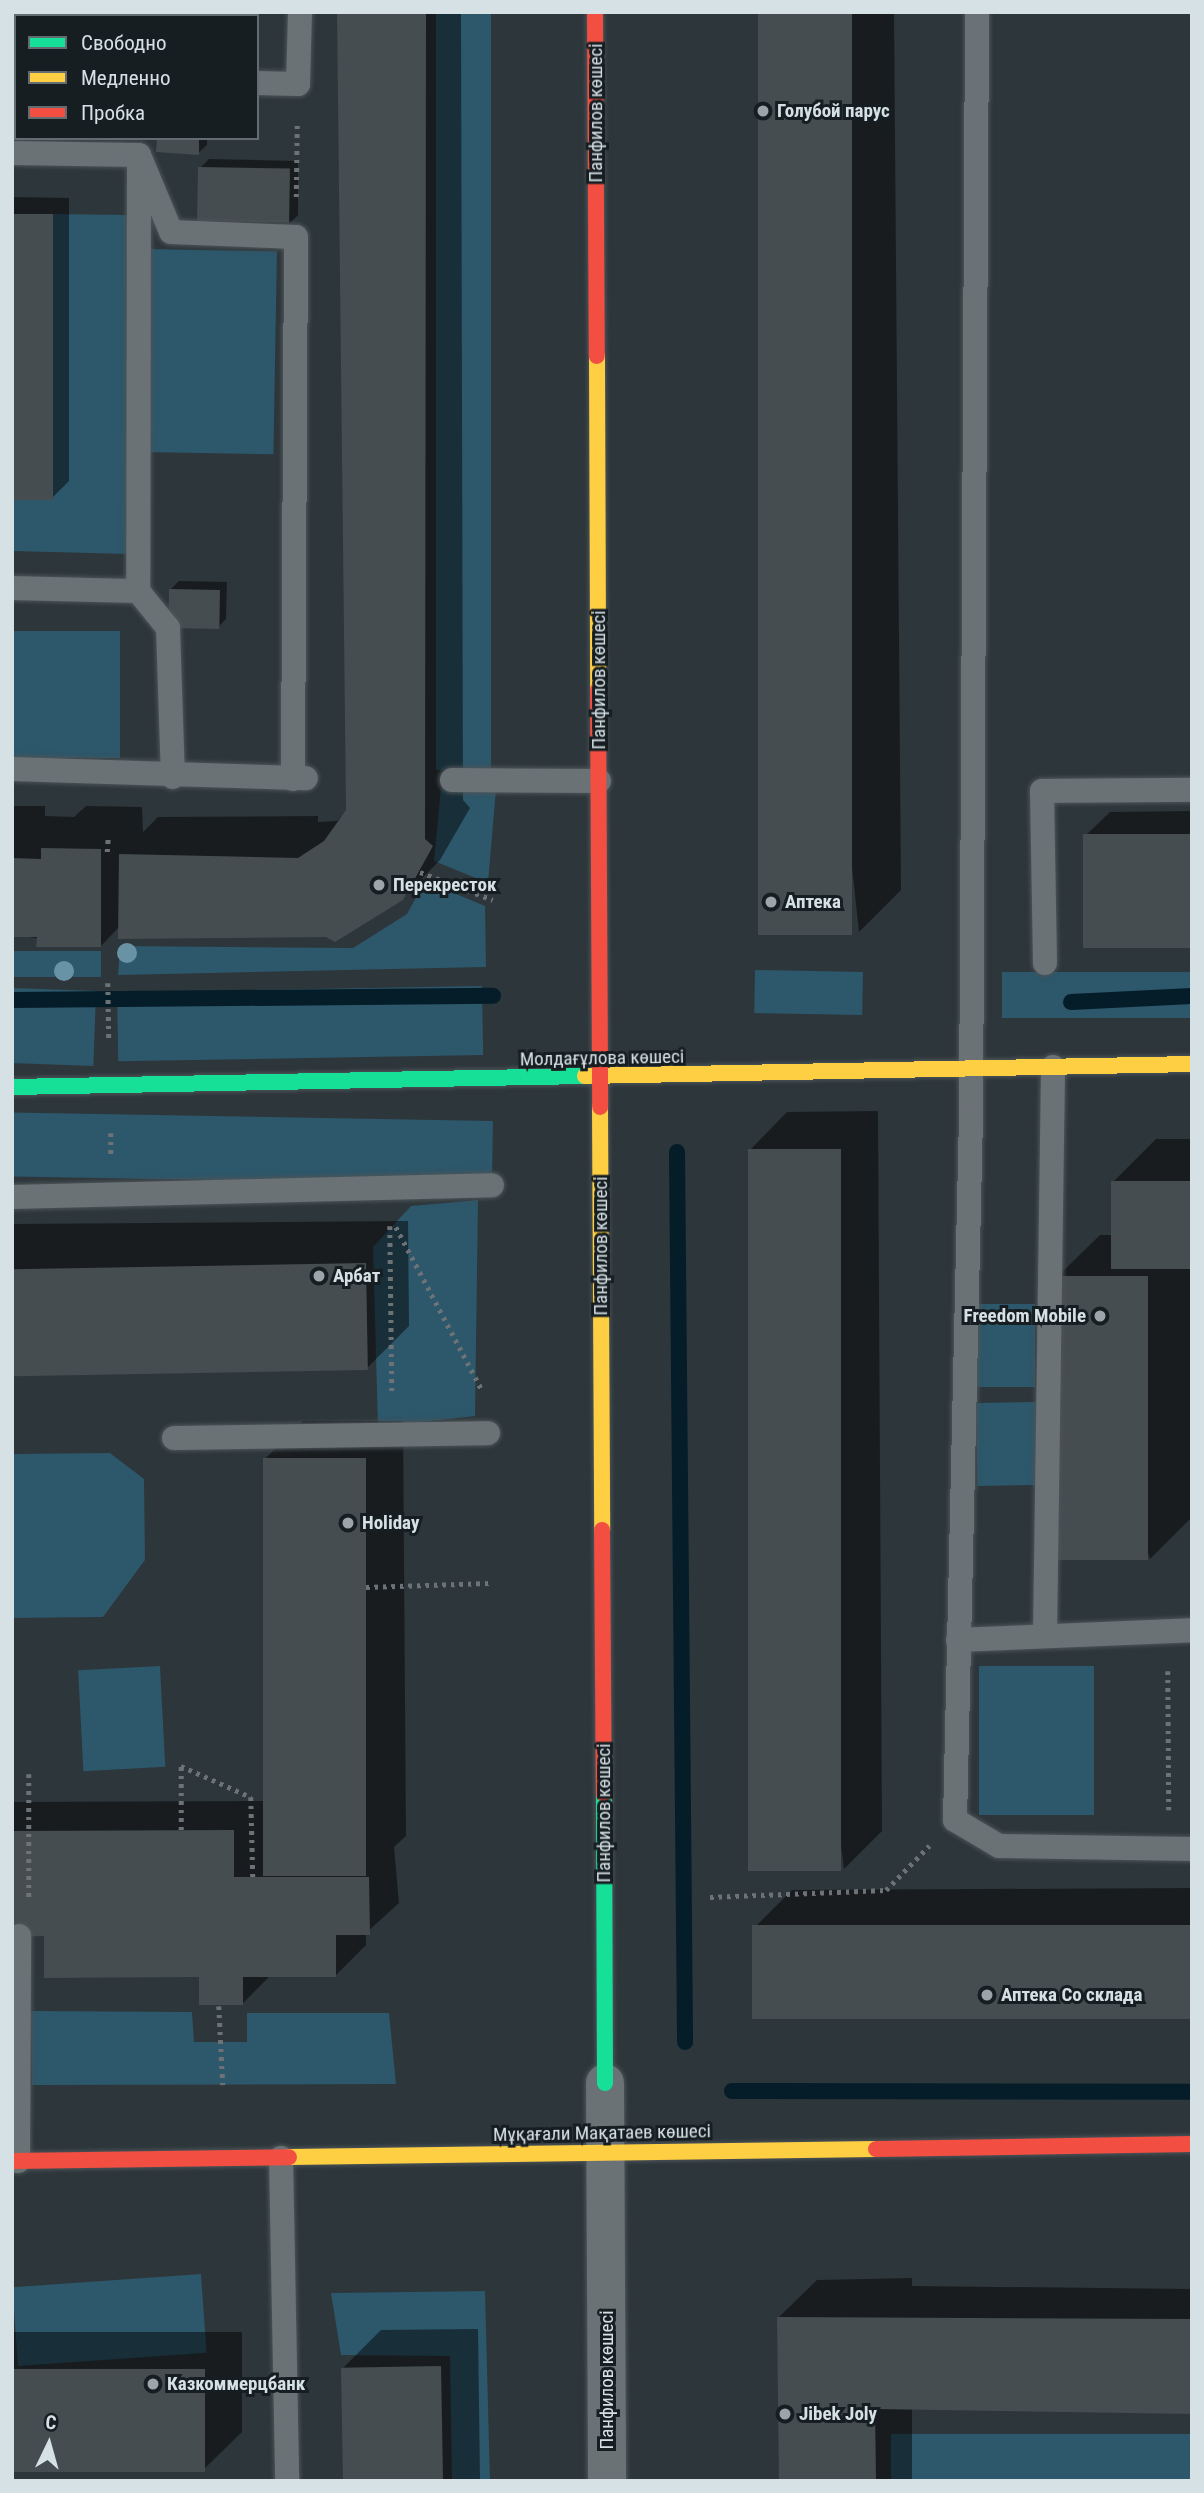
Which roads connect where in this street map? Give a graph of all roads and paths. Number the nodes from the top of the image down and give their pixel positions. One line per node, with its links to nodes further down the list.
1 (300, 12): 5 (lane)
2 (595, 12): 14 (street, Панфилов көшесі)
3 (977, 12): 24 (lane)
4 (259, 83): 5 (lane)
5 (298, 84): 8 (path)
6 (139, 147): 7 (lane); 8 (lane); 10 (lane)
7 (12, 153)
8 (296, 237): 12 (lane)
9 (12, 588): 10 (lane)
10 (138, 591): 12 (lane)
11 (12, 769): 12 (lane)
12 (173, 777)
13 (452, 780): 14 (lane)
14 (599, 781): 25 (street, Панфилов көшесі)
15 (1192, 790): 20 (lane)
16 (108, 839): 17 (path)
17 (107, 852)
18 (420, 872): 19 (path)
19 (493, 900)
20 (1045, 963)
21 (108, 983): 26 (path)
22 (1192, 1064): 23 (street, Молдағұлова көшесі)
23 (1053, 1068): 24 (street, Молдағұлова көшесі); 37 (lane)
24 (969, 1070): 25 (street, Молдағұлова көшесі); 38 (lane)
25 (601, 1079): 26 (street, Молдағұлова көшесі); 46 (street, Панфилов көшесі)
26 (110, 1086): 27 (street, Молдағұлова көшесі)
27 (12, 1087)
28 (492, 1185): 29 (lane)
29 (12, 1198)
30 (489, 1402): 32 (path)
31 (488, 1433): 32 (lane)
32 (393, 1435): 33 (lane)
33 (174, 1438)
34 (490, 1583): 35 (path)
35 (366, 1587)
36 (1180, 1631): 37 (lane); 41 (path)
37 (1045, 1636): 38 (lane)
38 (958, 1640): 39 (lane)
39 (955, 1820): 41 (lane); 43 (path)
40 (181, 1830): 42 (path)
41 (1181, 1849)
42 (253, 1877)
43 (710, 1897)
44 (19, 1936): 51 (lane)
45 (219, 2006): 47 (path)
46 (606, 2083): 49 (street, Панфилов көшесі)
47 (223, 2085)
48 (1192, 2144): 49 (street, Мұқағали Мақатаев көшесі)
49 (606, 2155): 50 (street, Мұқағали Мақатаев көшесі); 53 (street, Панфилов көшесі)
50 (281, 2158): 51 (street, Мұқағали Мақатаев көшесі); 52 (lane)
51 (15, 2161)
52 (287, 2481)
53 (607, 2481)

